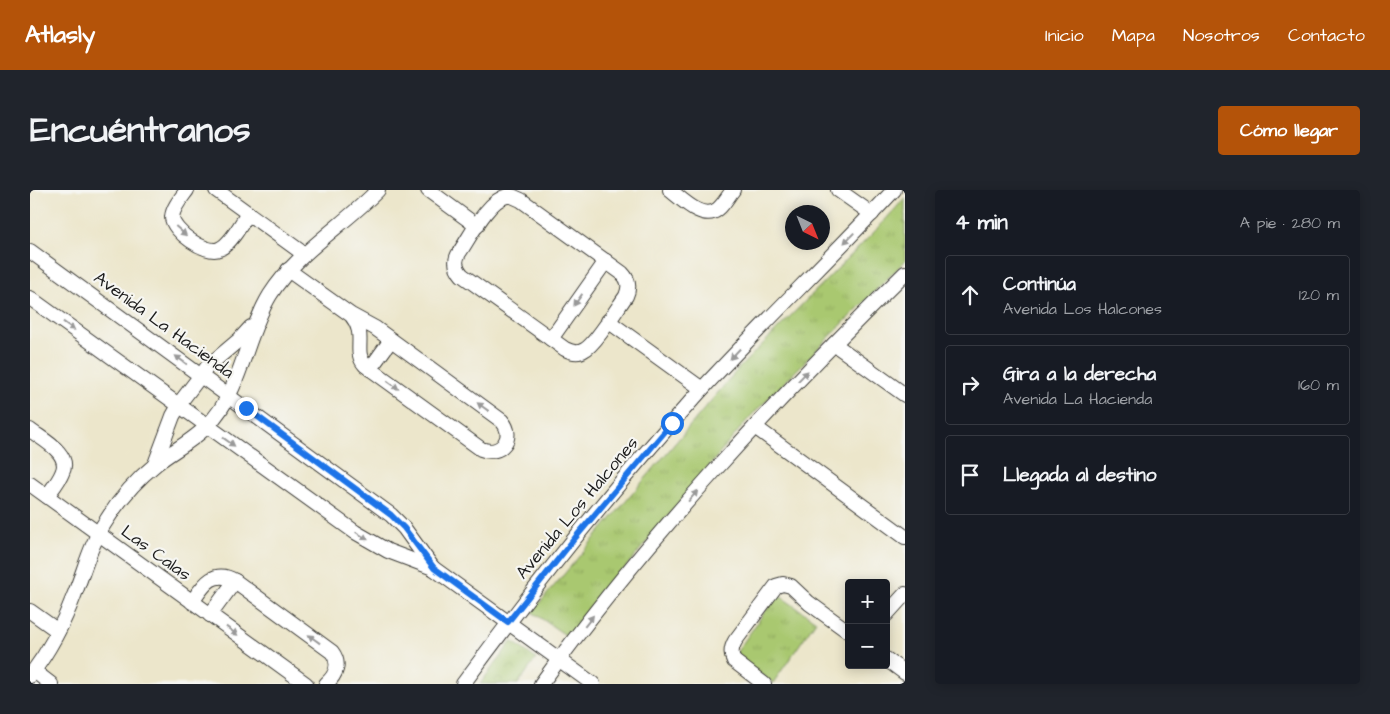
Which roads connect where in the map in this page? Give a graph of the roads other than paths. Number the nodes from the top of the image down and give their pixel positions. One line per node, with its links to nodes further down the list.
1 (188, 190): 9 (street, one-way to 9)
2 (216, 190): 9 (street)
3 (378, 190): 13 (street)
4 (428, 190): 11 (street)
5 (670, 190): 6 (street)
6 (732, 190)
7 (838, 190): 10 (street)
8 (894, 190): 10 (street, Avenida Los Halcones)
9 (248, 213): 13 (street)
10 (872, 214): 28 (street, Avenida Los Halcones, one-way to 28)
11 (477, 226): 14 (street); 23 (street)
12 (30, 250): 27 (street, Avenida La Hacienda, one-way to 12)
13 (304, 254): 15 (street)
14 (606, 261): 20 (street); 23 (street, one-way to 23)
15 (288, 270): 18 (street); 19 (street)
16 (905, 273): 25 (street)
17 (30, 298): 31 (street, Avenida La Hacienda, one-way to 31)
18 (351, 315): 21 (street); 22 (street)
19 (256, 321): 27 (street); 30 (street)
20 (608, 321): 23 (street); 28 (street)
21 (375, 328): 22 (street); 24 (street)
22 (360, 335): 26 (street)
23 (551, 339)
24 (391, 340): 26 (street); 26 (street, one-way to 24)
25 (834, 344): 29 (street); 33 (street, one-way to 25)
26 (370, 369)
27 (200, 375): 30 (street, Avenida La Hacienda); 31 (street)
28 (702, 389): 47 (street, Avenida Los Halcones)
29 (905, 395)
30 (229, 396): 32 (street); 40 (street, Avenida La Hacienda)
31 (178, 406): 32 (street, Avenida La Hacienda); 35 (street)
32 (207, 426): 35 (street); 40 (street, Avenida La Hacienda, one-way to 40)
33 (755, 427): 39 (street); 50 (street, one-way to 33)
34 (30, 430): 37 (street)
35 (170, 446): 38 (street)
36 (30, 484): 37 (street, Las Calas)
37 (47, 496): 38 (street, Las Calas)
38 (98, 534): 43 (street, Las Calas); 49 (street)
39 (905, 537)
40 (434, 568): 47 (street, Avenida La Hacienda)
41 (235, 581): 43 (street); 46 (street); 54 (street, one-way to 41)
42 (905, 594): 45 (street)
43 (192, 602): 46 (street, Las Calas)
44 (30, 611): 49 (street)
45 (890, 611)
46 (210, 615): 56 (street, Las Calas, one-way to 56)
47 (508, 622): 50 (street, Avenida La Hacienda); 57 (street, Avenida Los Halcones)
48 (845, 629): 60 (street)
49 (58, 632): 53 (street)
50 (559, 659): 58 (street); 59 (street, Avenida La Hacienda)
51 (890, 662): 52 (street)
52 (905, 673)
53 (32, 674): 55 (street)
54 (329, 680)
55 (52, 684)
56 (306, 684)
57 (463, 684)
58 (541, 684)
59 (593, 684)
60 (764, 684)

